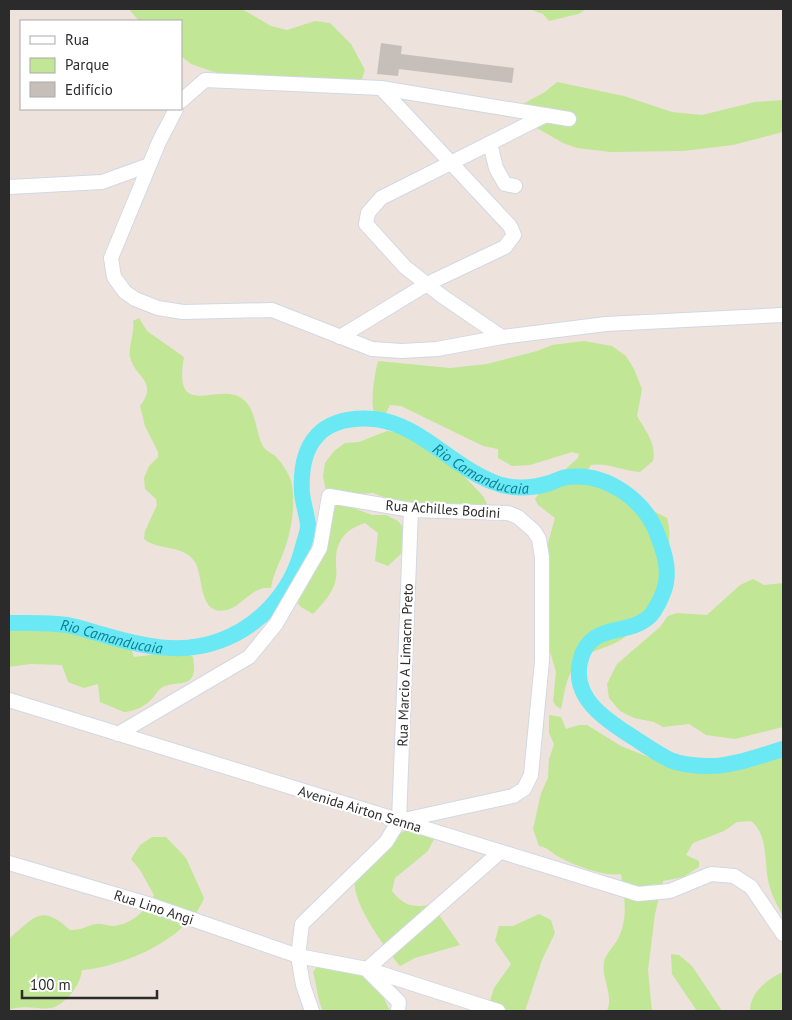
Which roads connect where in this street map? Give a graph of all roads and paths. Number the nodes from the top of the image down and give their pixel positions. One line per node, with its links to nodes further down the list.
1 (381, 88): 2 (street); 4 (street); 7 (street)
2 (182, 100)
3 (176, 110): 8 (street)
4 (546, 115): 5 (street); 6 (street)
5 (569, 119)
6 (490, 143): 7 (street); 9 (street)
7 (450, 163): 11 (street); 11 (street)
8 (149, 165): 10 (street); 13 (street)
9 (514, 186)
10 (9, 188)
11 (427, 284): 13 (street); 14 (street)
12 (783, 314): 14 (street)
13 (340, 337): 14 (street)
14 (502, 337)
15 (411, 510): 17 (street, Rua Achilles Bodini); 18 (street, Rua Marcio A Limacm Preto); 18 (street, Rua Achilles Bodini)
16 (9, 700): 17 (street, Avenida Airton Senna)
17 (118, 734): 18 (street, Avenida Airton Senna)
18 (399, 821): 19 (street, Avenida Airton Senna); 22 (street)
19 (500, 852): 21 (street, Avenida Airton Senna); 23 (street)
20 (9, 863): 22 (street, Rua Lino Angi)
21 (783, 934)
22 (298, 956): 23 (street, Rua Lino Angi); 24 (street)
23 (367, 969): 25 (street); 26 (street, Rua Lino Angi)
24 (312, 1011)
25 (398, 1011)
26 (498, 1011)

